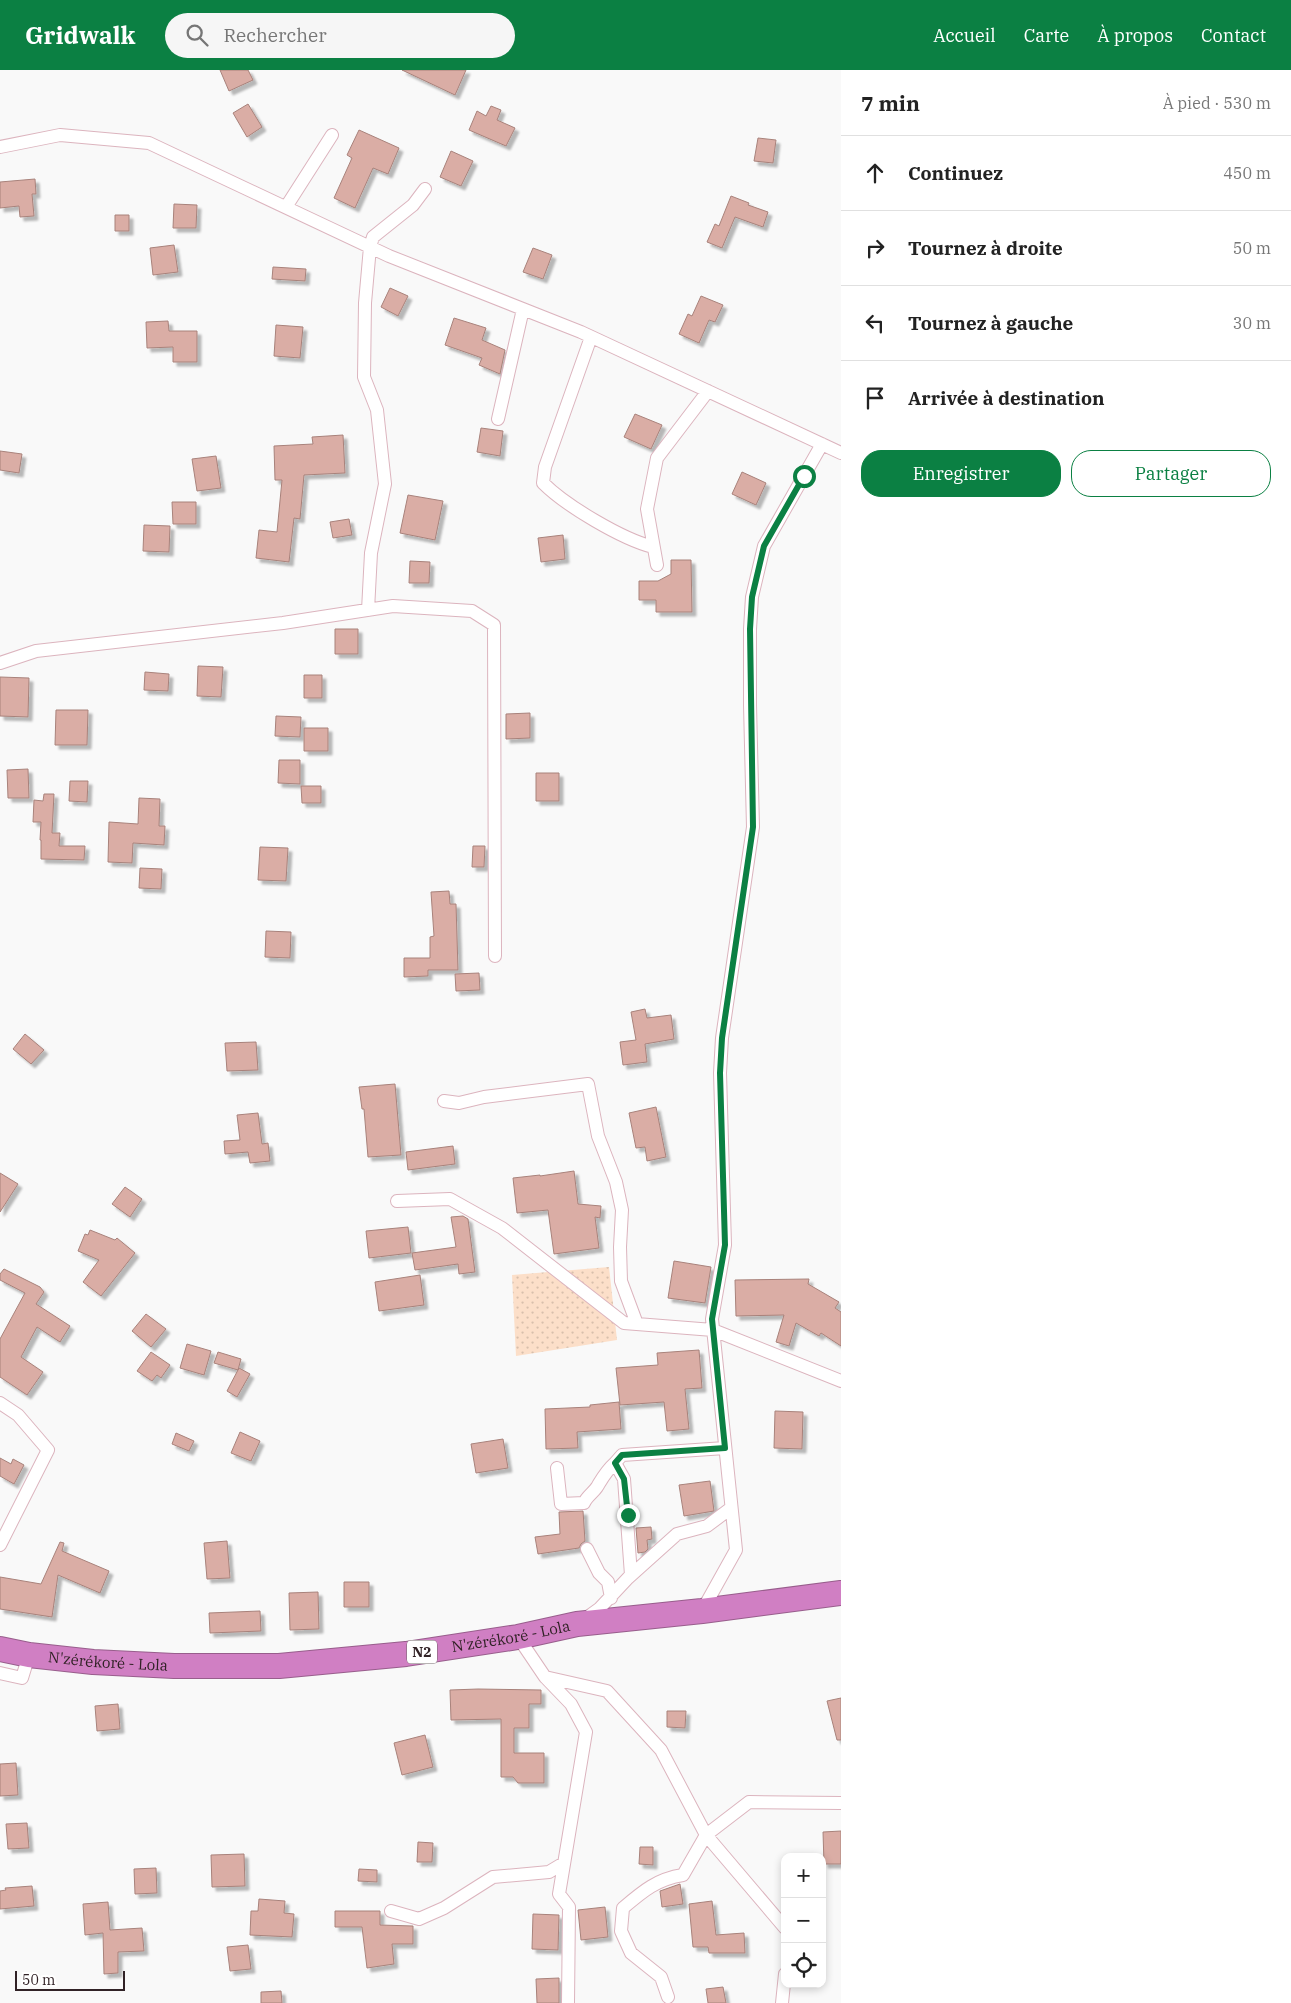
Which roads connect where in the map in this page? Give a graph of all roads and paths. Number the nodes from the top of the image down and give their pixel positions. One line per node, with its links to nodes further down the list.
1 (332, 135): 4 (street)
2 (0, 147): 4 (street)
3 (426, 189): 5 (street)
4 (286, 207): 5 (street)
5 (370, 247): 6 (street); 14 (street)
6 (522, 309): 7 (street); 9 (street)
7 (591, 337): 8 (street); 12 (street)
8 (708, 391): 10 (street); 12 (street)
9 (498, 419)
10 (822, 444): 11 (street); 20 (street)
11 (841, 453)
12 (654, 547): 13 (street)
13 (657, 564)
14 (368, 610): 15 (street); 16 (street)
15 (0, 663)
16 (495, 956)
17 (444, 1101): 19 (street)
18 (397, 1201): 19 (street)
19 (637, 1324): 20 (street)
20 (713, 1330): 21 (street); 23 (street)
21 (841, 1381)
22 (0, 1403): 27 (street)
23 (725, 1448): 24 (street); 26 (street)
24 (615, 1463): 25 (street); 29 (street)
25 (557, 1468)
26 (731, 1508): 29 (street); 32 (street)
27 (0, 1545)
28 (587, 1548): 31 (street)
29 (632, 1575): 31 (street)
30 (841, 1593): 32 (highway, N'zérékoré - Lola / N2)
31 (611, 1598): 33 (street)
32 (702, 1611): 33 (highway, N'zérékoré - Lola / N2)
33 (576, 1624): 34 (highway, N'zérékoré - Lola / N2)
34 (518, 1637): 36 (highway, N'zérékoré - Lola / N2); 38 (street)
35 (1, 1648): 36 (highway, N'zérékoré - Lola / N2)
36 (28, 1655): 37 (street)
37 (0, 1673)
38 (545, 1677): 40 (street); 41 (street)
39 (841, 1803): 40 (street)
40 (706, 1835): 43 (street); 45 (street)
41 (564, 1863): 42 (street); 46 (street)
42 (391, 1911)
43 (781, 1923)
44 (784, 1988): 47 (street)
45 (668, 1997)
46 (568, 2003)
47 (782, 2003)

